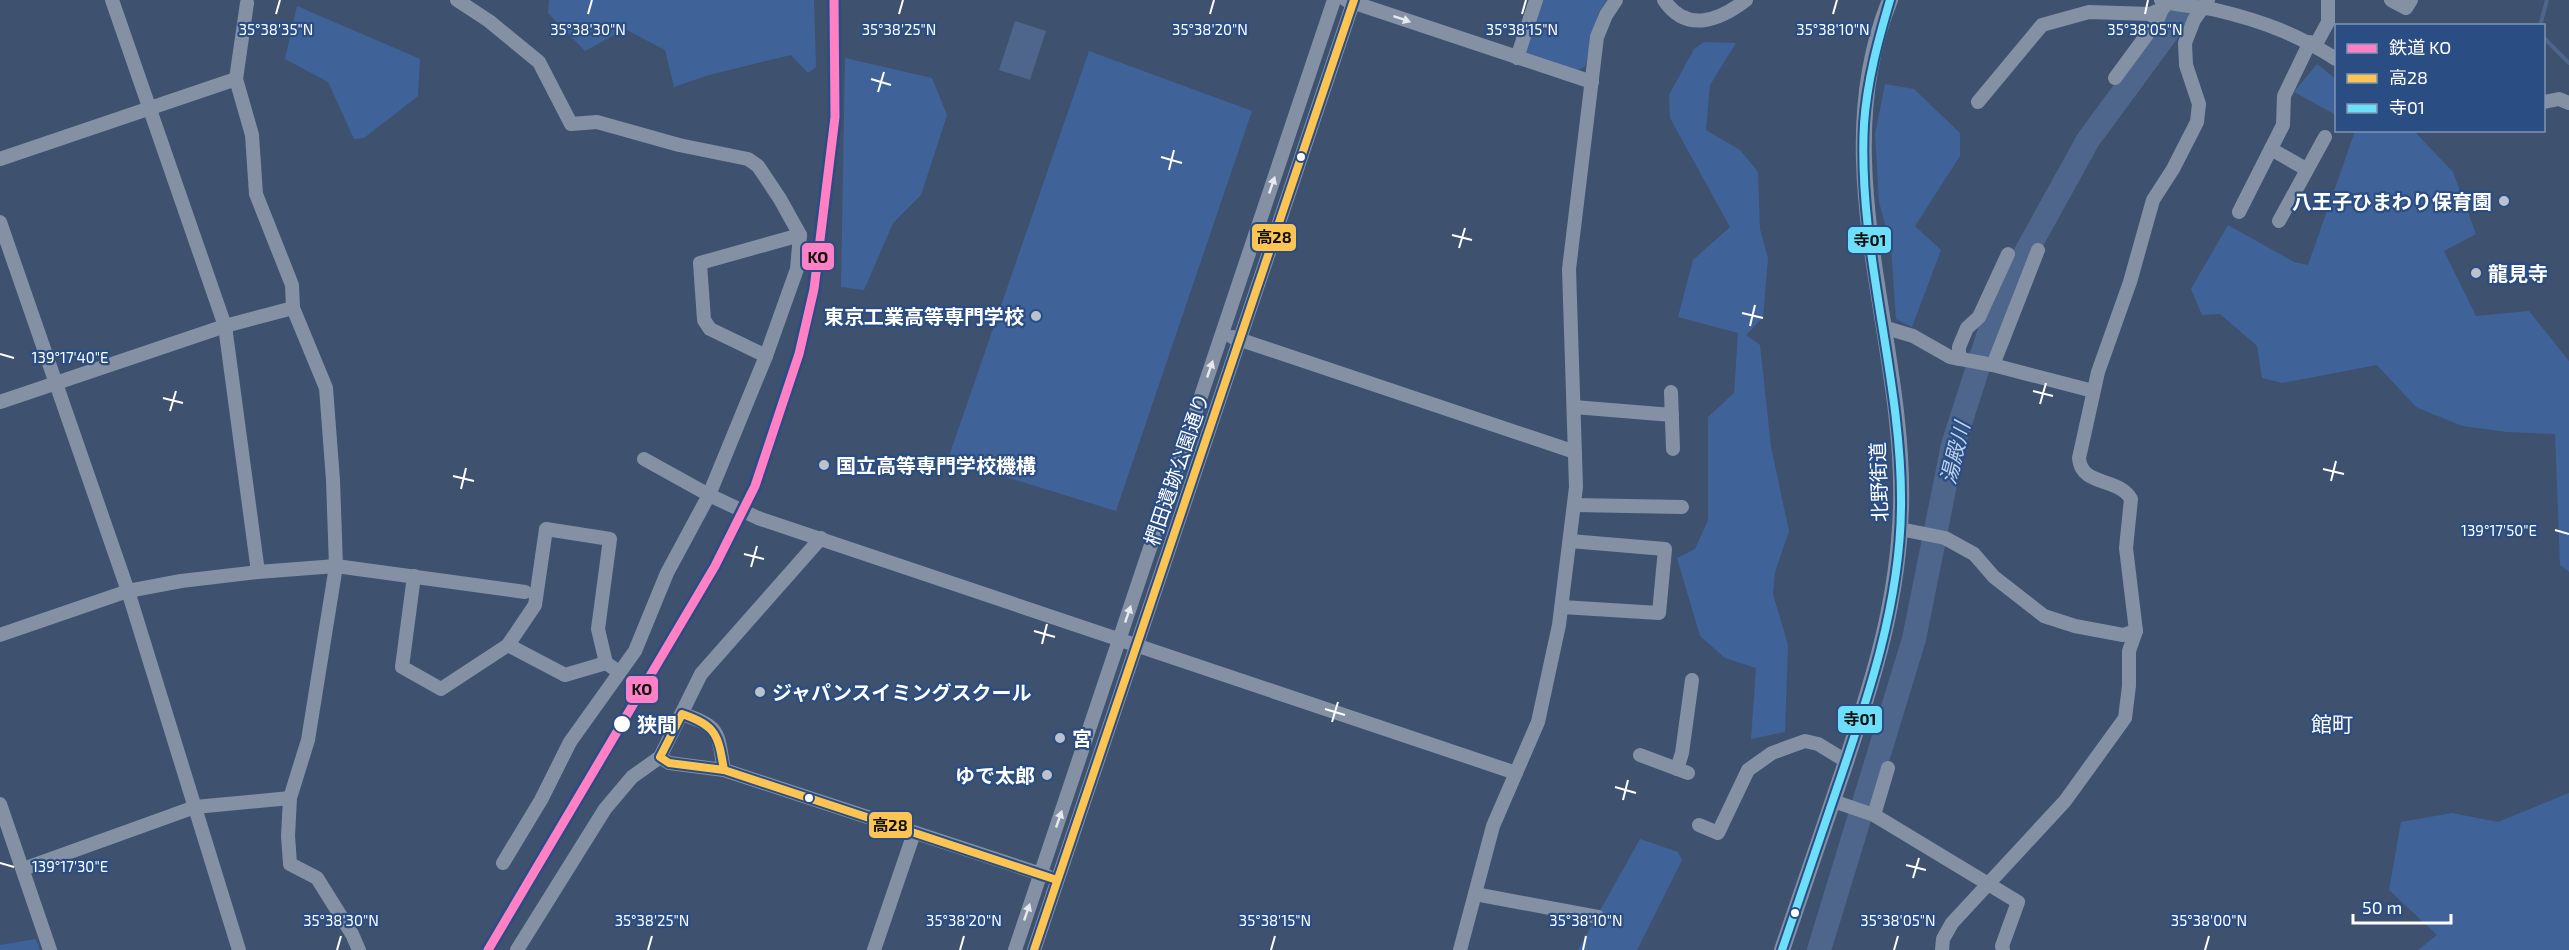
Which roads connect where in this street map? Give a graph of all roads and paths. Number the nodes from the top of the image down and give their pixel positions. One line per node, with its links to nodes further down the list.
1 (112, 0): 25 (street)
2 (457, 0): 33 (street)
3 (1334, 0): 39 (street, 椚田遺跡公園通り, one-way to 3)
4 (1536, 0): 17 (street)
5 (1616, 0): 21 (street)
6 (1664, 0): 7 (street)
7 (1746, 0)
8 (1890, 0): 38 (main road, 北野街道)
9 (2328, 0): 16 (street)
10 (2391, 0): 11 (street)
11 (2411, 0)
12 (1351, 1): 17 (street, one-way to 17); 40 (street, 椚田遺跡公園通り)
13 (247, 3): 20 (street)
14 (2166, 4): 15 (street); 19 (street); 22 (street)
15 (2202, 5): 16 (street); 45 (street)
16 (2313, 44): 18 (street); 27 (street)
17 (1517, 58): 21 (street)
18 (2335, 59)
19 (2115, 78)
20 (236, 79): 25 (street); 36 (street)
21 (1592, 82): 48 (street)
22 (1977, 102)
23 (2545, 102): 24 (street)
24 (2569, 103)
25 (149, 108): 28 (street); 37 (street)
26 (2325, 137): 29 (street)
27 (2271, 149): 29 (street); 30 (street)
28 (0, 159)
29 (2306, 169): 31 (street)
30 (2239, 212)
31 (2278, 221)
32 (0, 222): 44 (street)
33 (800, 236): 41 (street); 41 (street)
34 (2038, 250): 43 (street)
35 (2008, 254): 42 (street)
36 (292, 308): 37 (street); 59 (street)
37 (225, 326): 44 (street); 60 (street)
38 (1883, 327): 42 (street); 56 (main road, 北野街道)
39 (1222, 333): 40 (street); 67 (street, 椚田遺跡公園通り, one-way to 39)
40 (1240, 339): 51 (street); 69 (street, 椚田遺跡公園通り)
41 (766, 356): 53 (street)
42 (1962, 360): 43 (street)
43 (1991, 364): 45 (street)
44 (56, 383): 47 (street); 62 (street)
45 (2093, 391): 65 (street)
46 (1671, 392): 49 (street)
47 (0, 402)
48 (1574, 407): 49 (street); 51 (street)
49 (1672, 416): 50 (street)
50 (1673, 449)
51 (1575, 452): 54 (street)
52 (644, 459): 53 (street)
53 (714, 497): 57 (street); 71 (street)
54 (1574, 505): 55 (street); 58 (street)
55 (1682, 507)
56 (1900, 529): 65 (street); 76 (main road, 北野街道)
57 (821, 538): 67 (street); 73 (street)
58 (1570, 541): 64 (street); 64 (street)
59 (336, 566): 60 (street); 61 (street); 80 (street)
60 (258, 572): 62 (street)
61 (414, 576): 63 (street); 68 (street)
62 (128, 591): 66 (street); 83 (street)
63 (525, 592)
64 (1562, 607): 79 (street)
65 (2136, 631): 91 (street)
66 (0, 635)
67 (1119, 639): 69 (street); 89 (street, 椚田遺跡公園通り, one-way to 67)
68 (508, 645): 70 (street); 70 (street)
69 (1136, 646): 79 (street); 90 (street, 椚田遺跡公園通り)
70 (606, 663): 71 (street)
71 (620, 672): 87 (street)
72 (1692, 680): 74 (street)
73 (682, 714): 75 (street); 78 (street)
74 (1640, 755)
75 (660, 757): 78 (street); 97 (street)
76 (1846, 760): 81 (main road, 北野街道); 85 (street)
77 (1888, 768): 84 (street)
78 (724, 770): 86 (street)
79 (1516, 773): 92 (street)
80 (290, 798): 83 (street); 96 (street)
81 (1833, 801): 84 (street); 102 (main road, 北野街道)
82 (0, 804): 88 (street)
83 (195, 807): 88 (street); 95 (street)
84 (1873, 814): 91 (street)
85 (1699, 825)
86 (914, 833): 89 (street); 98 (street)
87 (503, 863)
88 (23, 868): 94 (street)
89 (1040, 874): 90 (street); 99 (street, 椚田遺跡公園通り, one-way to 89)
90 (1057, 880): 100 (street, 椚田遺跡公園通り)
91 (1988, 883): 103 (street); 104 (street)
92 (1475, 894): 93 (street); 101 (street)
93 (1598, 917)
94 (50, 950)
95 (239, 950)
96 (359, 950)
97 (517, 950)
98 (874, 950)
99 (1015, 950)
100 (1034, 950)
101 (1460, 950)
102 (1782, 950)
103 (1941, 950)
104 (2003, 950)

